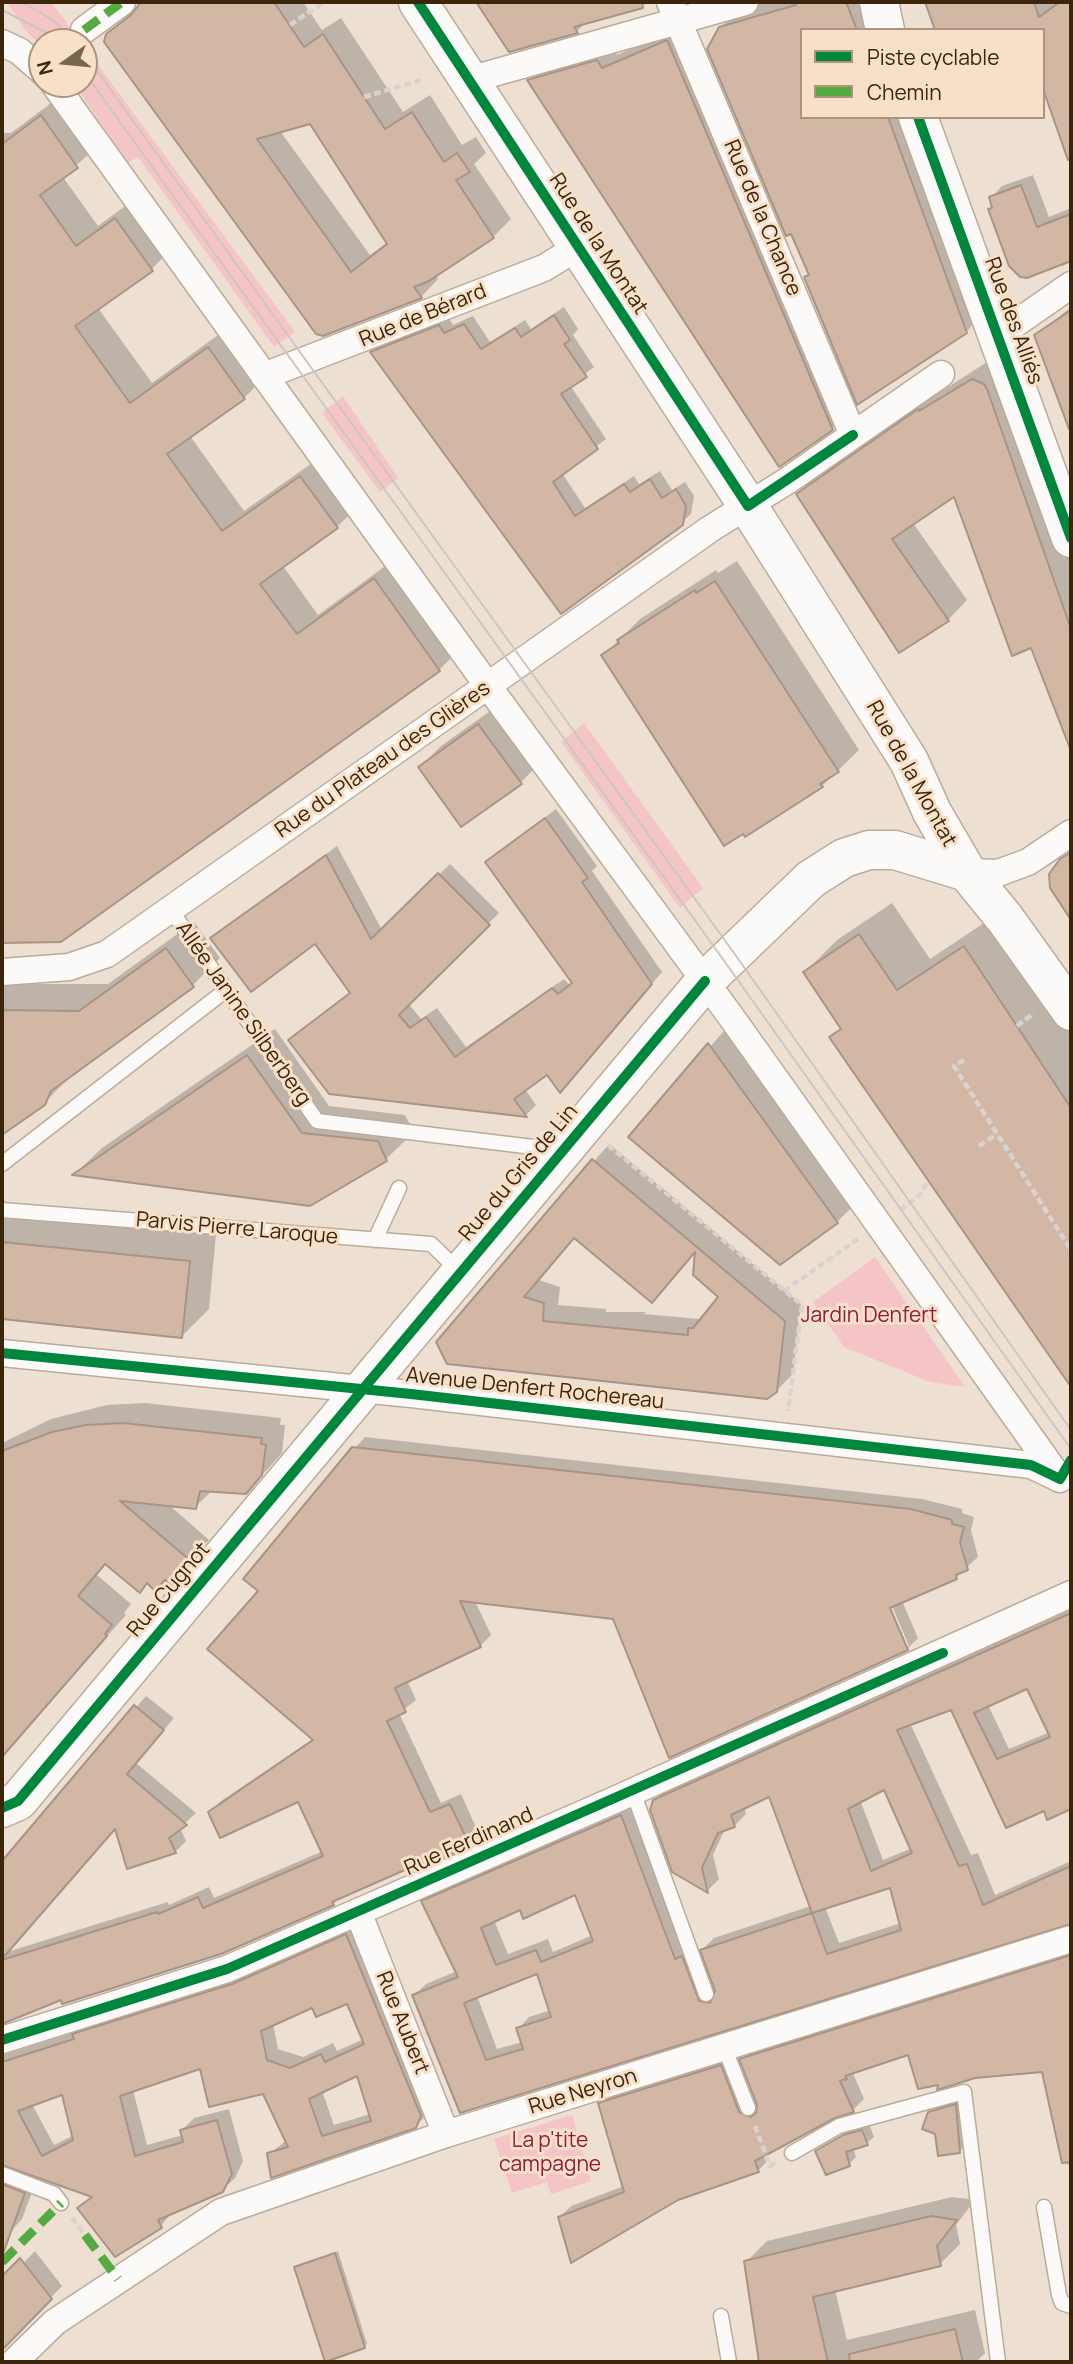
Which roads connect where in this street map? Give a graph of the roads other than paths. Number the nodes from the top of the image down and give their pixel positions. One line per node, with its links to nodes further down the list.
1 (122, 2): 6 (street)
2 (418, 2): 10 (main road, Rue de la Montat)
3 (744, 2): 5 (street)
4 (879, 2): 7 (main road)
5 (674, 11): 10 (street); 18 (street, Rue de la Chance)
6 (87, 28)
7 (885, 28)
8 (2, 43): 9 (street)
9 (28, 59)
10 (469, 80): 13 (main road, Rue de la Montat)
11 (64, 98): 17 (street)
12 (919, 119): 15 (main road, Rue des Alliés)
13 (578, 247): 17 (street, Rue de Bérard); 19 (main road, Rue de la Montat)
14 (1071, 285): 15 (street)
15 (999, 335): 20 (main road, Rue des Alliés)
16 (941, 374): 18 (street, Rue du Plateau des Glières)
17 (264, 376): 21 (street)
18 (853, 435): 19 (street, Rue du Plateau des Glières)
19 (748, 506): 21 (street, Rue du Plateau des Glières); 23 (main road, Rue de la Montat)
20 (1071, 538)
21 (488, 686): 24 (street, Rue du Plateau des Glières); 26 (street)
22 (1071, 834): 23 (street)
23 (967, 872): 26 (main road, Rue du Gris de Lin); 28 (main road, Rue de la Montat)
24 (171, 910): 25 (street, Rue du Plateau des Glières); 27 (lane, Allée Janine Silberberg)
25 (2, 972)
26 (705, 981): 29 (main road, Rue du Gris de Lin); 37 (street)
27 (226, 990): 29 (lane, Allée Janine Silberberg); 30 (lane)
28 (1071, 1011)
29 (574, 1138): 34 (main road, Rue du Gris de Lin)
30 (2, 1164)
31 (399, 1188): 33 (lane)
32 (2, 1210): 33 (lane, Parvis Pierre Laroque)
33 (374, 1240): 34 (lane, Parvis Pierre Laroque)
34 (460, 1272): 36 (main road, Rue du Gris de Lin)
35 (2, 1353): 36 (street, Avenue Denfert Rochereau)
36 (362, 1390): 37 (street, Avenue Denfert Rochereau); 40 (main road, Rue Cugnot)
37 (1068, 1476)
38 (1071, 1594): 39 (street, Rue Ferdinand)
39 (633, 1791): 41 (street, Rue Ferdinand); 43 (lane)
40 (2, 1808)
41 (358, 1912): 44 (street, Rue Ferdinand); 47 (street, Rue Aubert)
42 (1071, 1939): 45 (street, Rue Neyron)
43 (706, 1994)
44 (2, 2040)
45 (725, 2049): 46 (lane); 47 (street, Rue Neyron)
46 (748, 2108)
47 (446, 2134): 54 (street, Rue Neyron)
48 (792, 2153): 56 (lane)
49 (2, 2175): 50 (lane)
50 (61, 2203)
51 (1044, 2207): 52 (lane)
52 (1071, 2306)
53 (721, 2316): 55 (lane)
54 (14, 2362)
55 (729, 2362)
56 (998, 2362)

